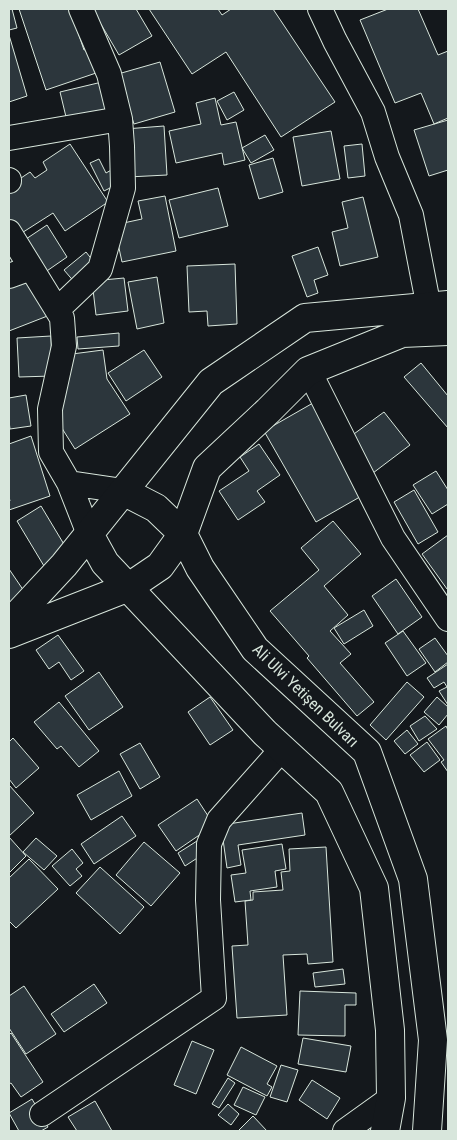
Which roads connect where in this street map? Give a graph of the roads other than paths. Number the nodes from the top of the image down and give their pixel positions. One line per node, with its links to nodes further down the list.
1 (81, 9): 3 (street)
2 (320, 9): 8 (street)
3 (120, 119): 4 (street); 9 (street)
4 (9, 138)
5 (9, 232): 6 (street)
6 (31, 268): 7 (street); 9 (street)
7 (9, 276)
8 (438, 307): 13 (main road)
9 (57, 310): 12 (street)
10 (448, 331): 11 (main road)
11 (309, 371): 15 (main road); 17 (street)
12 (69, 483): 13 (street); 14 (street)
13 (123, 491): 14 (main road); 15 (main road)
14 (89, 534): 16 (main road); 18 (main road)
15 (183, 534): 16 (main road); 25 (main road, Ali Ulvi Yetişen Bulvarı)
16 (129, 587): 19 (main road); 20 (main road)
17 (448, 619)
18 (9, 624)
19 (9, 634)
20 (282, 749): 21 (main road); 22 (street)
21 (391, 1098): 23 (street); 24 (main road)
22 (42, 1114)
23 (345, 1131)
24 (385, 1131)
25 (427, 1131)

